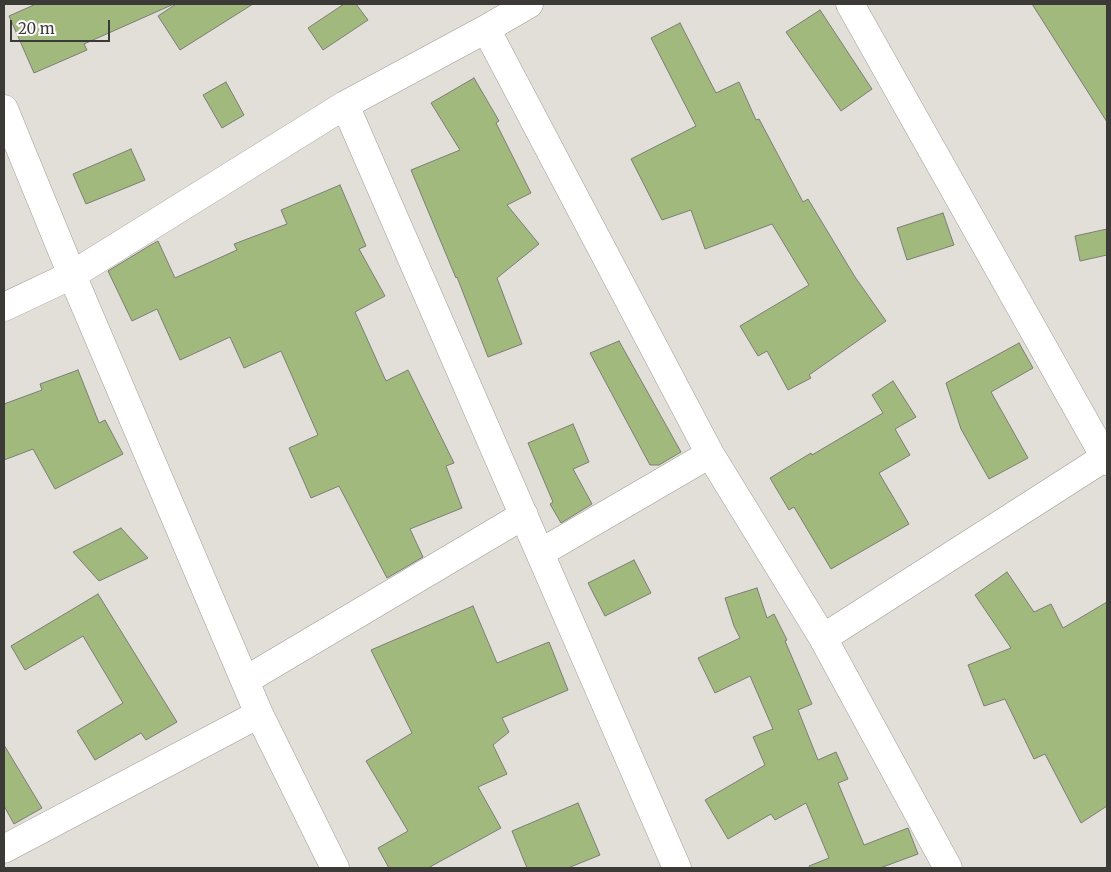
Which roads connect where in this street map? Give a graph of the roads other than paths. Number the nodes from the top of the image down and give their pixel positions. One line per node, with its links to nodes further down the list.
1 (529, 4): 3 (street)
2 (850, 4): 9 (street)
3 (486, 29): 4 (street); 8 (street)
4 (345, 105): 6 (street); 10 (street)
5 (4, 109): 6 (street)
6 (72, 275): 7 (street); 13 (street)
7 (4, 307)
8 (710, 454): 11 (street); 12 (street)
9 (1107, 458): 12 (street)
10 (524, 515): 11 (street); 13 (street)
11 (540, 553): 17 (street)
12 (823, 638): 18 (street)
13 (246, 680): 14 (street)
14 (259, 714): 15 (street); 16 (street)
15 (4, 849)
16 (335, 868)
17 (677, 868)
18 (948, 868)

